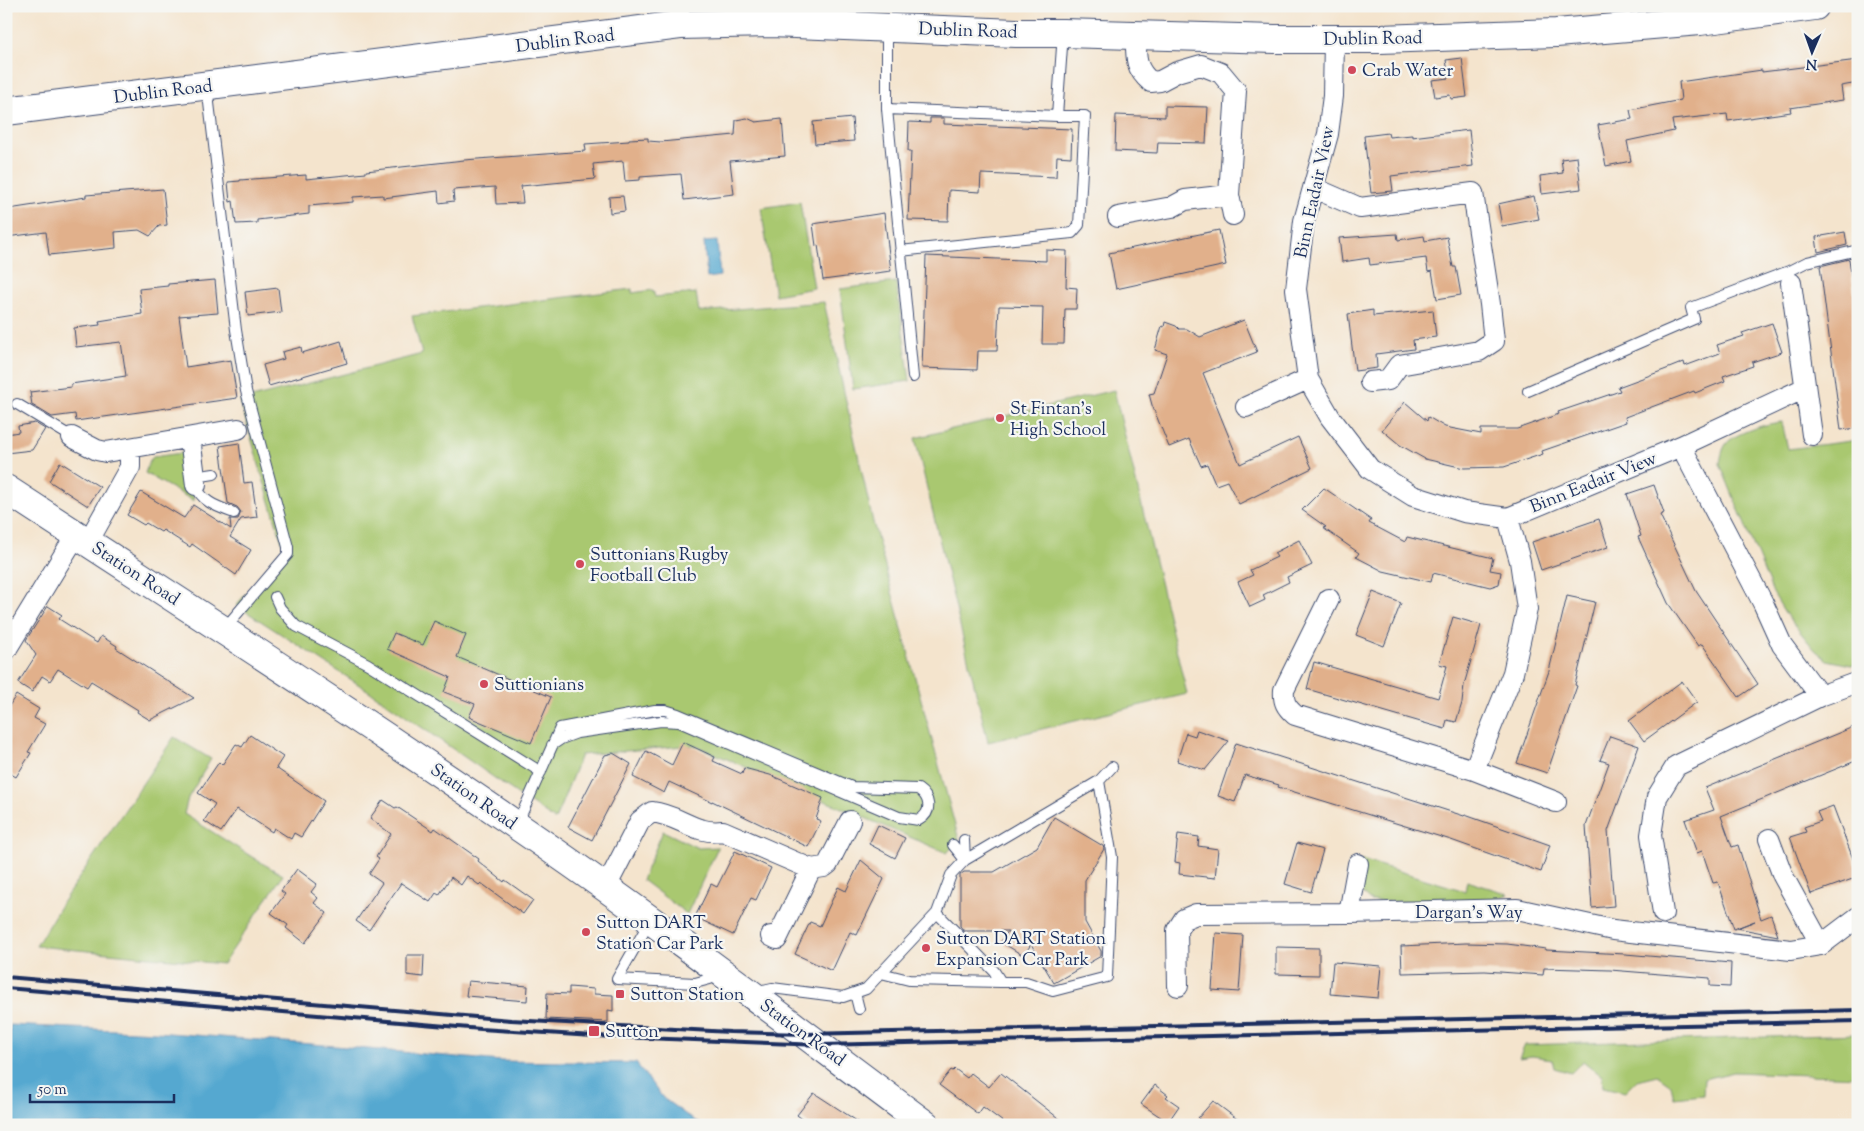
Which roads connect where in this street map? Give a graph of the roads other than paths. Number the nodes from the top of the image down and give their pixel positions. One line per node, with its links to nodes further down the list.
1 (1815, 6): 5 (main road, Dublin Road)
2 (887, 27): 3 (main road, Dublin Road); 6 (main road, Dublin Road); 7 (lane)
3 (1063, 33): 4 (main road, Dublin Road); 9 (lane)
4 (1136, 35): 5 (main road, Dublin Road); 11 (street)
5 (1334, 40): 10 (street, Binn Eadair View)
6 (207, 85): 8 (main road, Dublin Road); 37 (lane)
7 (887, 109): 9 (lane); 15 (lane)
8 (6, 111)
9 (1058, 116): 15 (lane)
10 (1314, 188): 18 (street, Binn Eadair View); 19 (street)
11 (1229, 195): 12 (street); 13 (street)
12 (1233, 215)
13 (1118, 217)
14 (1858, 250): 21 (lane)
15 (900, 251): 17 (lane)
16 (1791, 283): 20 (street)
17 (913, 377)
18 (1308, 379): 23 (street); 33 (street, Binn Eadair View)
19 (1370, 382)
20 (1805, 388): 25 (street); 28 (street, Binn Eadair View)
21 (1528, 391)
22 (17, 404): 26 (lane)
23 (1246, 407)
24 (238, 429): 27 (street)
25 (1812, 435)
26 (72, 437): 29 (street)
27 (190, 438): 29 (street); 30 (street)
28 (1681, 446): 33 (street, Binn Eadair View); 40 (street)
29 (130, 448): 34 (street)
30 (202, 479): 32 (lane)
31 (6, 489): 34 (main road, Station Road)
32 (234, 513)
33 (1508, 518): 43 (street)
34 (82, 538): 37 (main road, Station Road); 38 (street)
35 (275, 597): 44 (lane)
36 (1329, 599): 43 (street)
37 (224, 630): 48 (main road, Station Road)
38 (6, 650)
39 (1858, 682): 40 (street)
40 (1820, 696): 58 (street)
41 (552, 746): 41 (lane); 44 (lane)
42 (1112, 767): 45 (lane)
43 (1474, 770): 46 (street)
44 (541, 772): 48 (lane)
45 (1099, 781): 52 (lane); 65 (lane)
46 (1556, 802)
47 (850, 821): 54 (street)
48 (516, 825): 55 (main road, Station Road)
49 (1768, 839): 62 (street)
50 (964, 840): 52 (lane)
51 (954, 846): 52 (lane)
52 (965, 860): 56 (lane)
53 (1358, 864): 57 (street)
54 (810, 869): 55 (street); 61 (street)
55 (605, 889): 60 (main road, Station Road)
56 (937, 913): 64 (lane); 65 (lane)
57 (1349, 913): 62 (street, Dargan's Way); 66 (street, Dargan's Way)
58 (1663, 913)
59 (1858, 917): 62 (street)
60 (650, 921): 63 (main road, Station Road); 63 (lane)
61 (771, 936)
62 (1821, 945)
63 (716, 969): 68 (main road, Station Road)
64 (881, 973): 65 (lane); 67 (lane)
65 (1001, 982)
66 (1178, 986)
67 (855, 992): 68 (lane); 69 (lane)
68 (749, 993): 70 (main road, Station Road)
69 (858, 1009)
70 (926, 1125)

